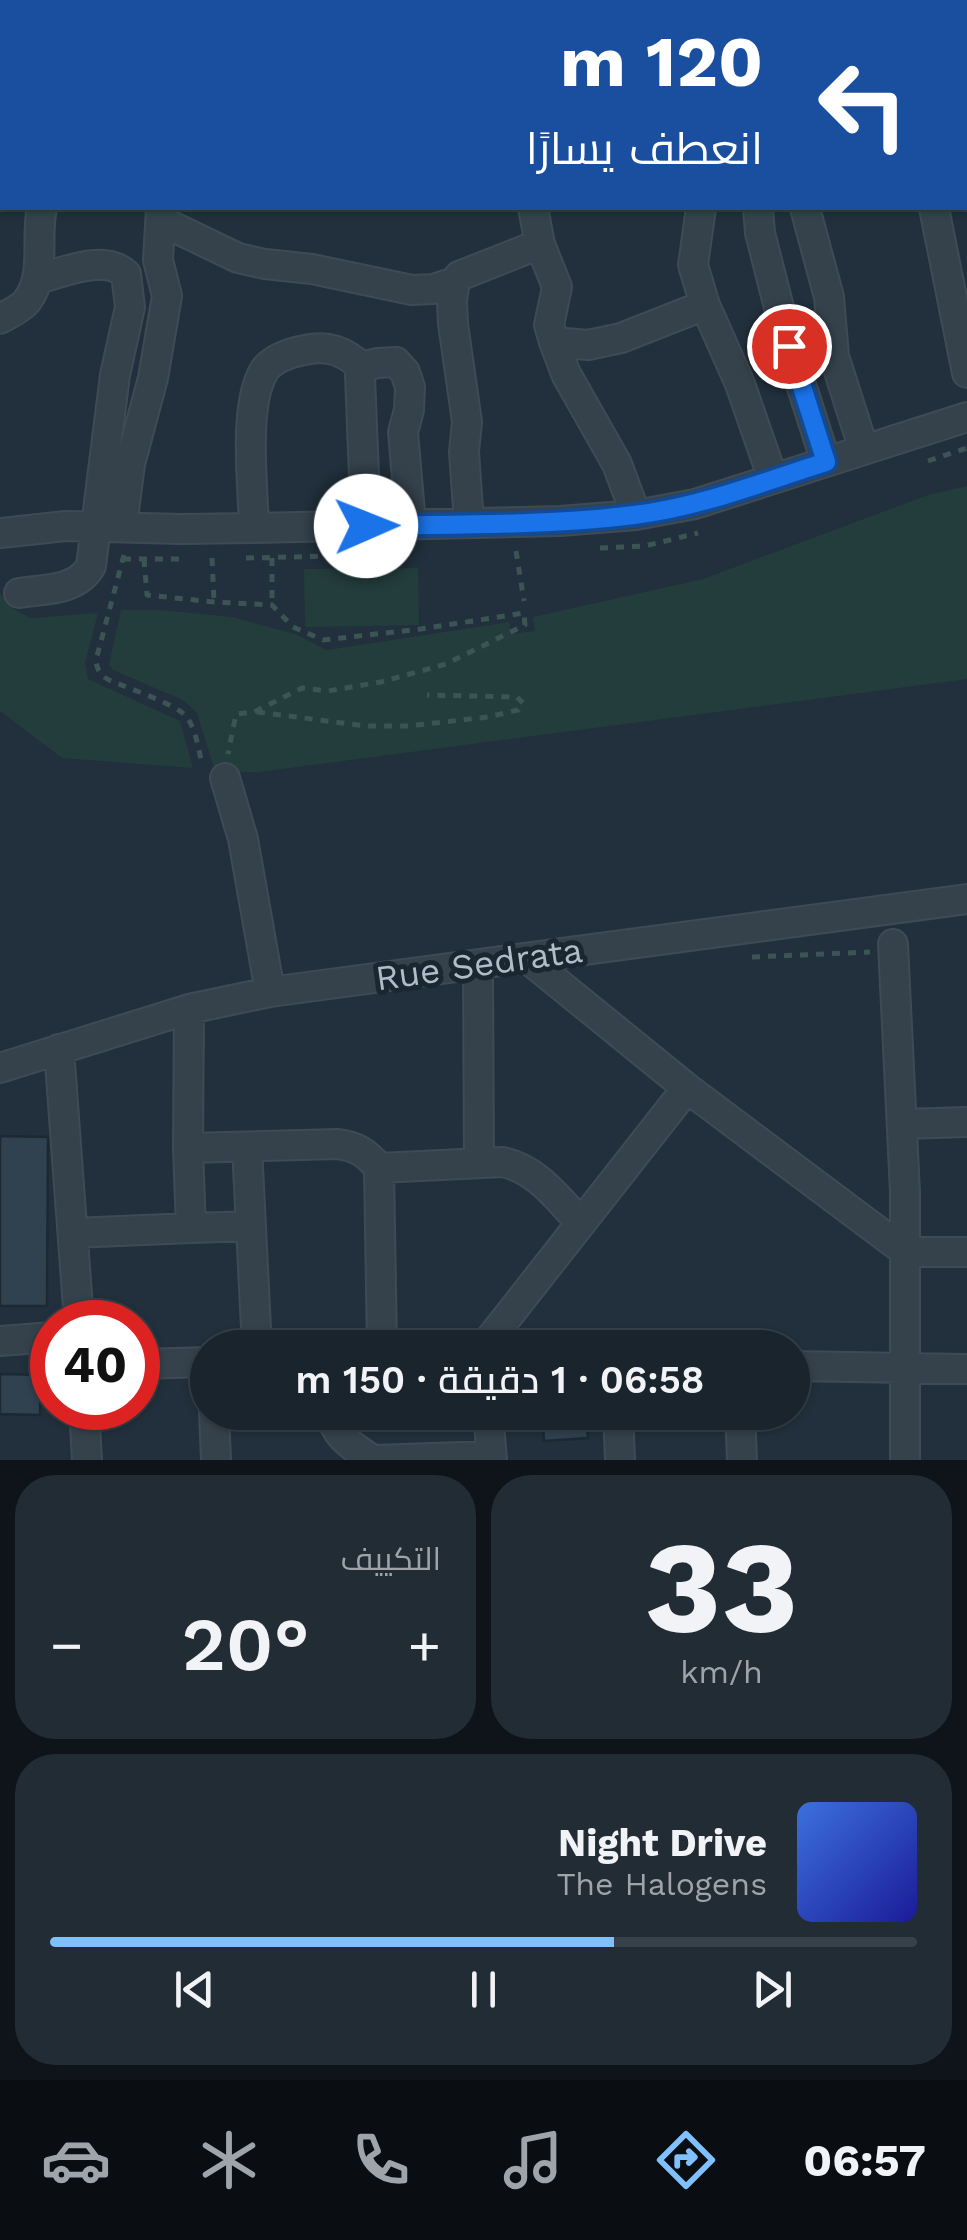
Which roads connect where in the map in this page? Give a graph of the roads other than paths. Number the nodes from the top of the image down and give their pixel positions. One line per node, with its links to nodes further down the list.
1 (41, 210): 9 (street)
2 (533, 210): 8 (street)
3 (701, 210): 11 (street)
4 (758, 210): 18 (street)
5 (806, 210): 17 (street)
6 (934, 210): 15 (street)
7 (162, 211): 10 (street); 24 (street)
8 (540, 244): 10 (street); 13 (street)
9 (38, 279): 12 (street); 24 (street)
10 (455, 282): 21 (street)
11 (705, 305): 13 (street); 19 (street)
12 (0, 319)
13 (554, 342): 20 (street)
14 (362, 368): 22 (street); 23 (street); 25 (street)
15 (967, 373)
16 (967, 418): 17 (street)
17 (864, 450): 18 (street)
18 (826, 462): 19 (street)
19 (772, 480): 20 (street)
20 (636, 515): 21 (street)
21 (469, 523): 22 (street)
22 (411, 524): 23 (street)
23 (366, 526): 25 (street)
24 (110, 527): 25 (street); 26 (street); 27 (street)
25 (254, 528)
26 (0, 533)
27 (19, 592)
28 (214, 771): 33 (street)
29 (967, 899): 31 (street, Rue Sedrata)
30 (893, 947): 39 (street)
31 (527, 958): 32 (street, Rue Sedrata); 37 (street)
32 (478, 964): 33 (street, Rue Sedrata); 42 (street)
33 (270, 992): 34 (street, Rue Sedrata)
34 (189, 1009): 35 (street, Rue Sedrata); 41 (street)
35 (58, 1049): 36 (street, Rue Sedrata); 47 (street)
36 (0, 1068)
37 (687, 1088): 44 (street); 48 (street)
38 (967, 1122): 39 (street)
39 (902, 1124): 48 (street)
40 (247, 1147): 41 (street); 43 (street); 45 (street)
41 (188, 1148): 46 (street)
42 (479, 1163): 43 (street); 44 (street)
43 (379, 1168): 52 (street)
44 (581, 1224): 53 (street)
45 (251, 1226): 46 (street); 51 (street)
46 (191, 1228): 47 (street)
47 (72, 1233): 50 (street)
48 (906, 1252): 49 (street); 59 (street)
49 (967, 1252)
50 (77, 1300)
51 (256, 1330)
52 (382, 1330)
53 (497, 1330)
54 (30, 1339): 55 (street)
55 (0, 1341)
56 (160, 1363): 57 (street)
57 (190, 1363)
58 (810, 1366): 59 (street)
59 (904, 1368): 60 (street); 73 (street)
60 (967, 1369)
61 (85, 1430): 68 (street)
62 (215, 1430): 69 (street)
63 (336, 1430): 70 (street)
64 (489, 1430): 67 (street)
65 (619, 1430): 71 (street)
66 (741, 1430): 72 (street)
67 (491, 1458): 70 (street)
68 (86, 1460)
69 (216, 1460)
70 (374, 1460)
71 (620, 1460)
72 (742, 1460)
73 (905, 1460)

